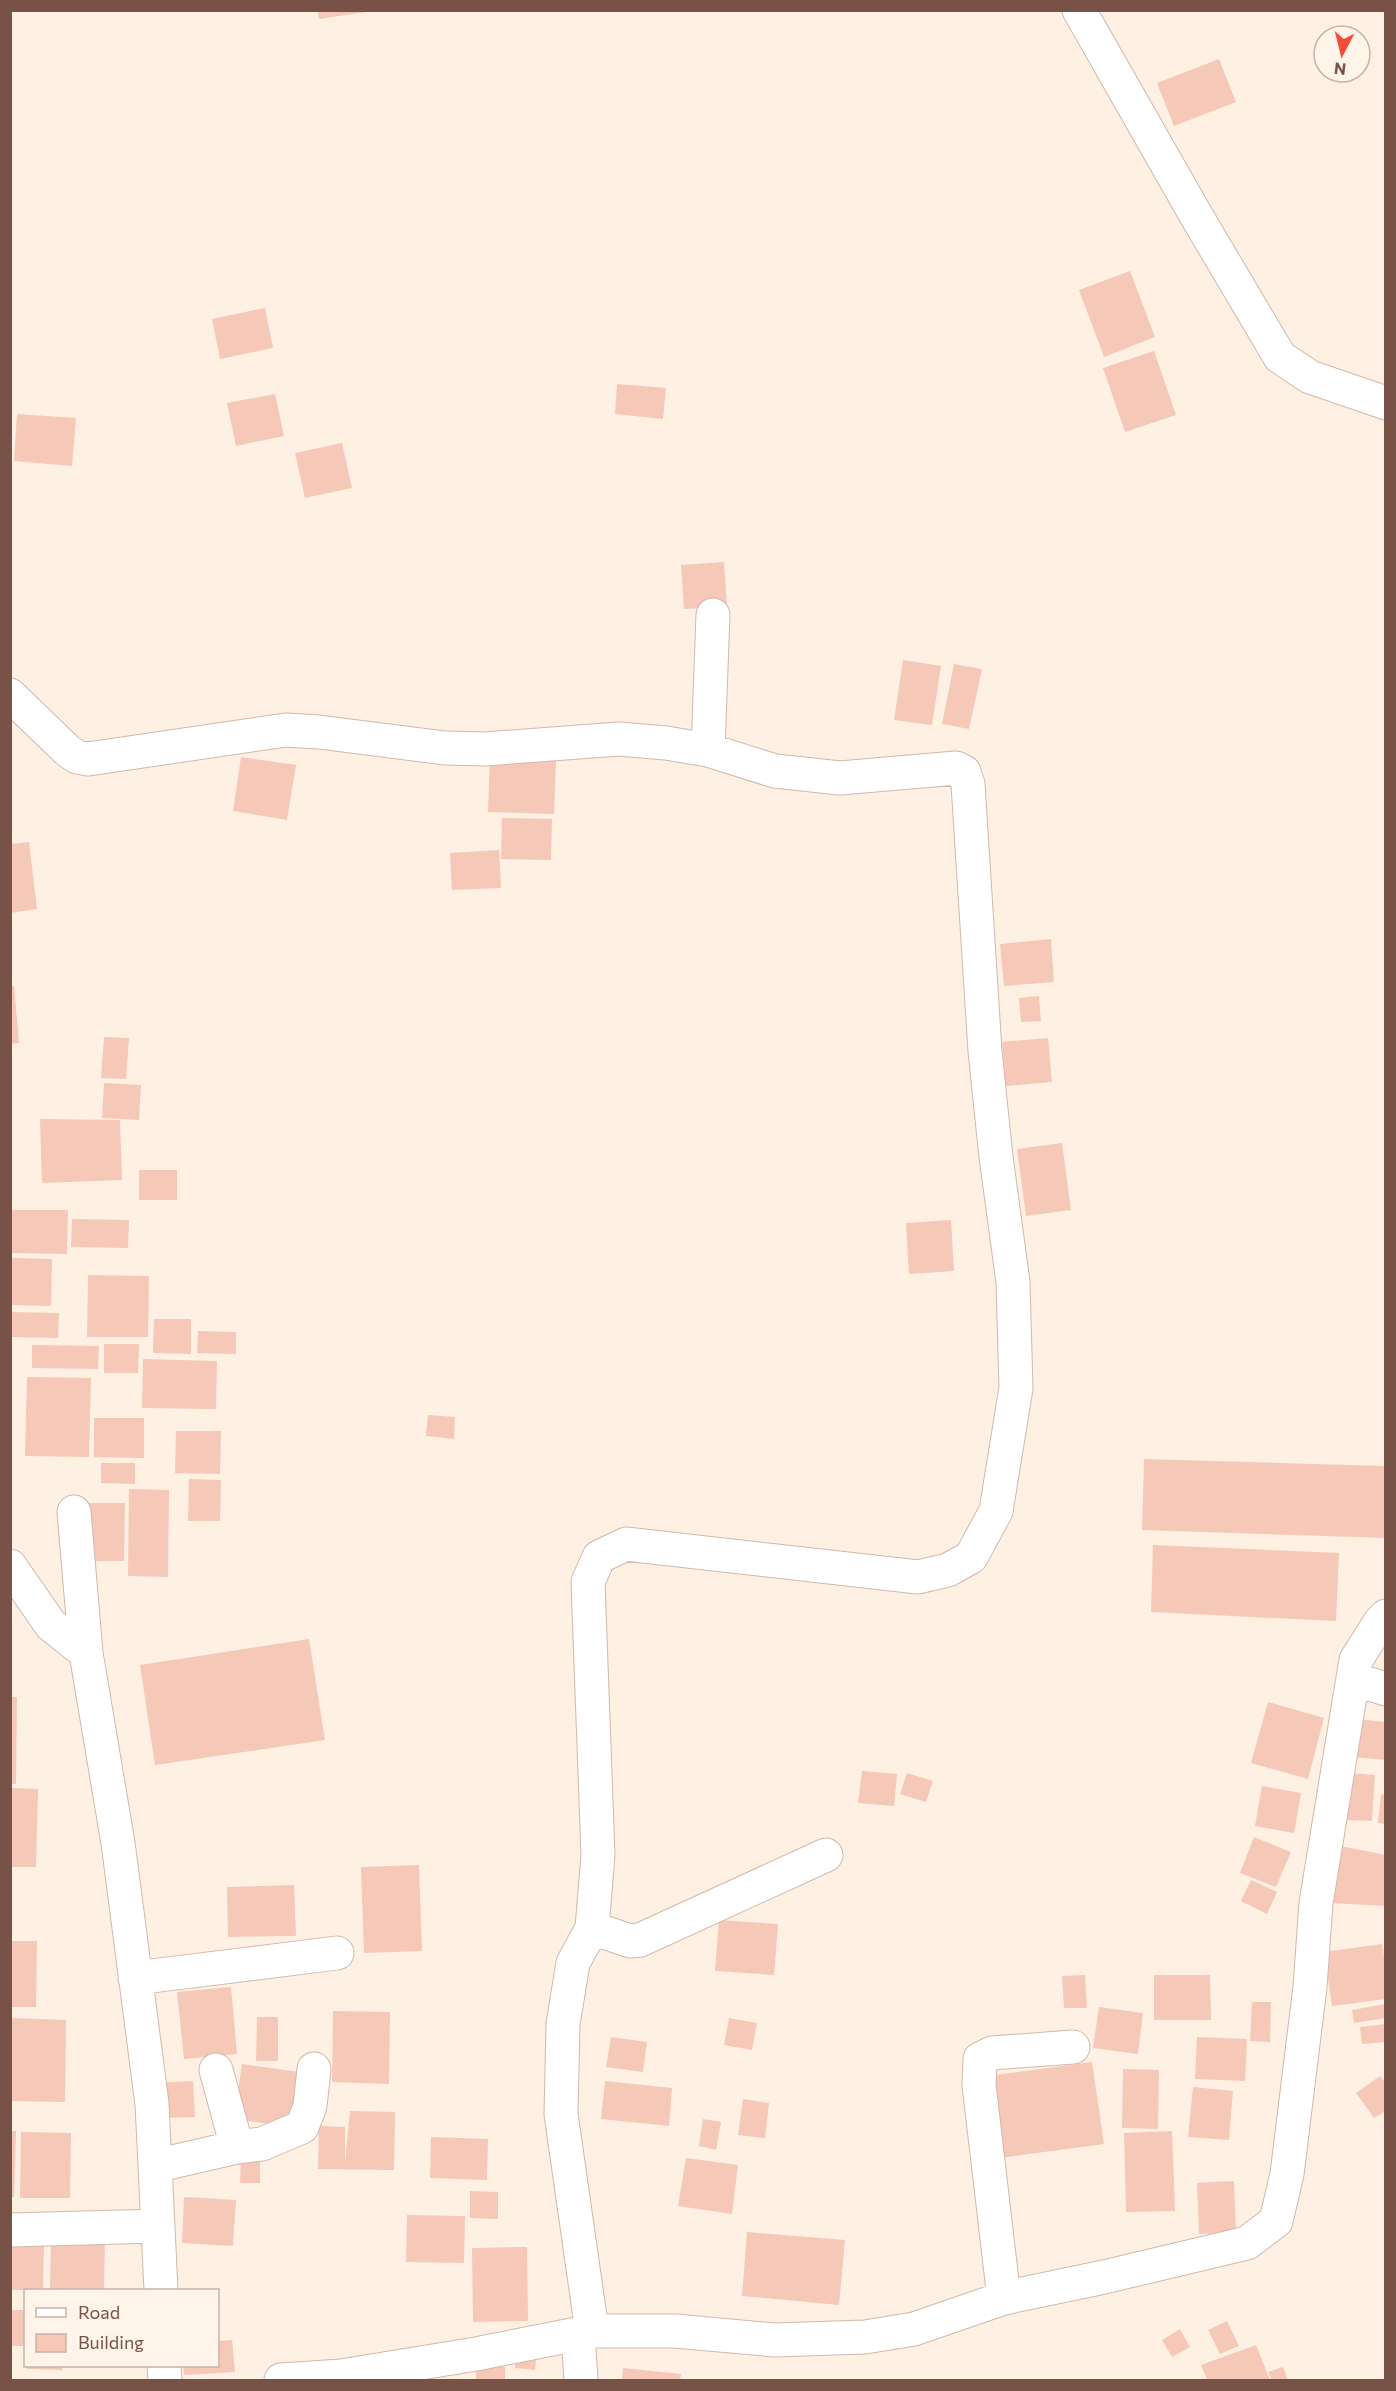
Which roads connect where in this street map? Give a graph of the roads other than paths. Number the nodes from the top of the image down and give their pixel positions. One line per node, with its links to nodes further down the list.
1 (1079, 10): 2 (street)
2 (1386, 403)
3 (712, 615): 5 (street)
4 (10, 695): 5 (street)
5 (708, 750): 13 (street)
6 (74, 1512): 9 (street)
7 (10, 1566): 9 (street)
8 (1386, 1617): 10 (street)
9 (86, 1653): 15 (street)
10 (1353, 1679): 11 (street); 24 (street)
11 (1386, 1689)
12 (826, 1855): 13 (street)
13 (592, 1929): 25 (street)
14 (337, 1953): 15 (street)
15 (135, 1978): 20 (street)
16 (1073, 2047): 24 (street)
17 (314, 2069): 19 (street)
18 (216, 2070): 19 (street)
19 (237, 2147): 20 (street)
20 (155, 2166): 21 (street)
21 (158, 2226): 22 (street); 23 (street)
22 (10, 2230)
23 (161, 2289)
24 (1004, 2298): 25 (street)
25 (585, 2332): 26 (street); 27 (street)
26 (281, 2380)
27 (581, 2380)

